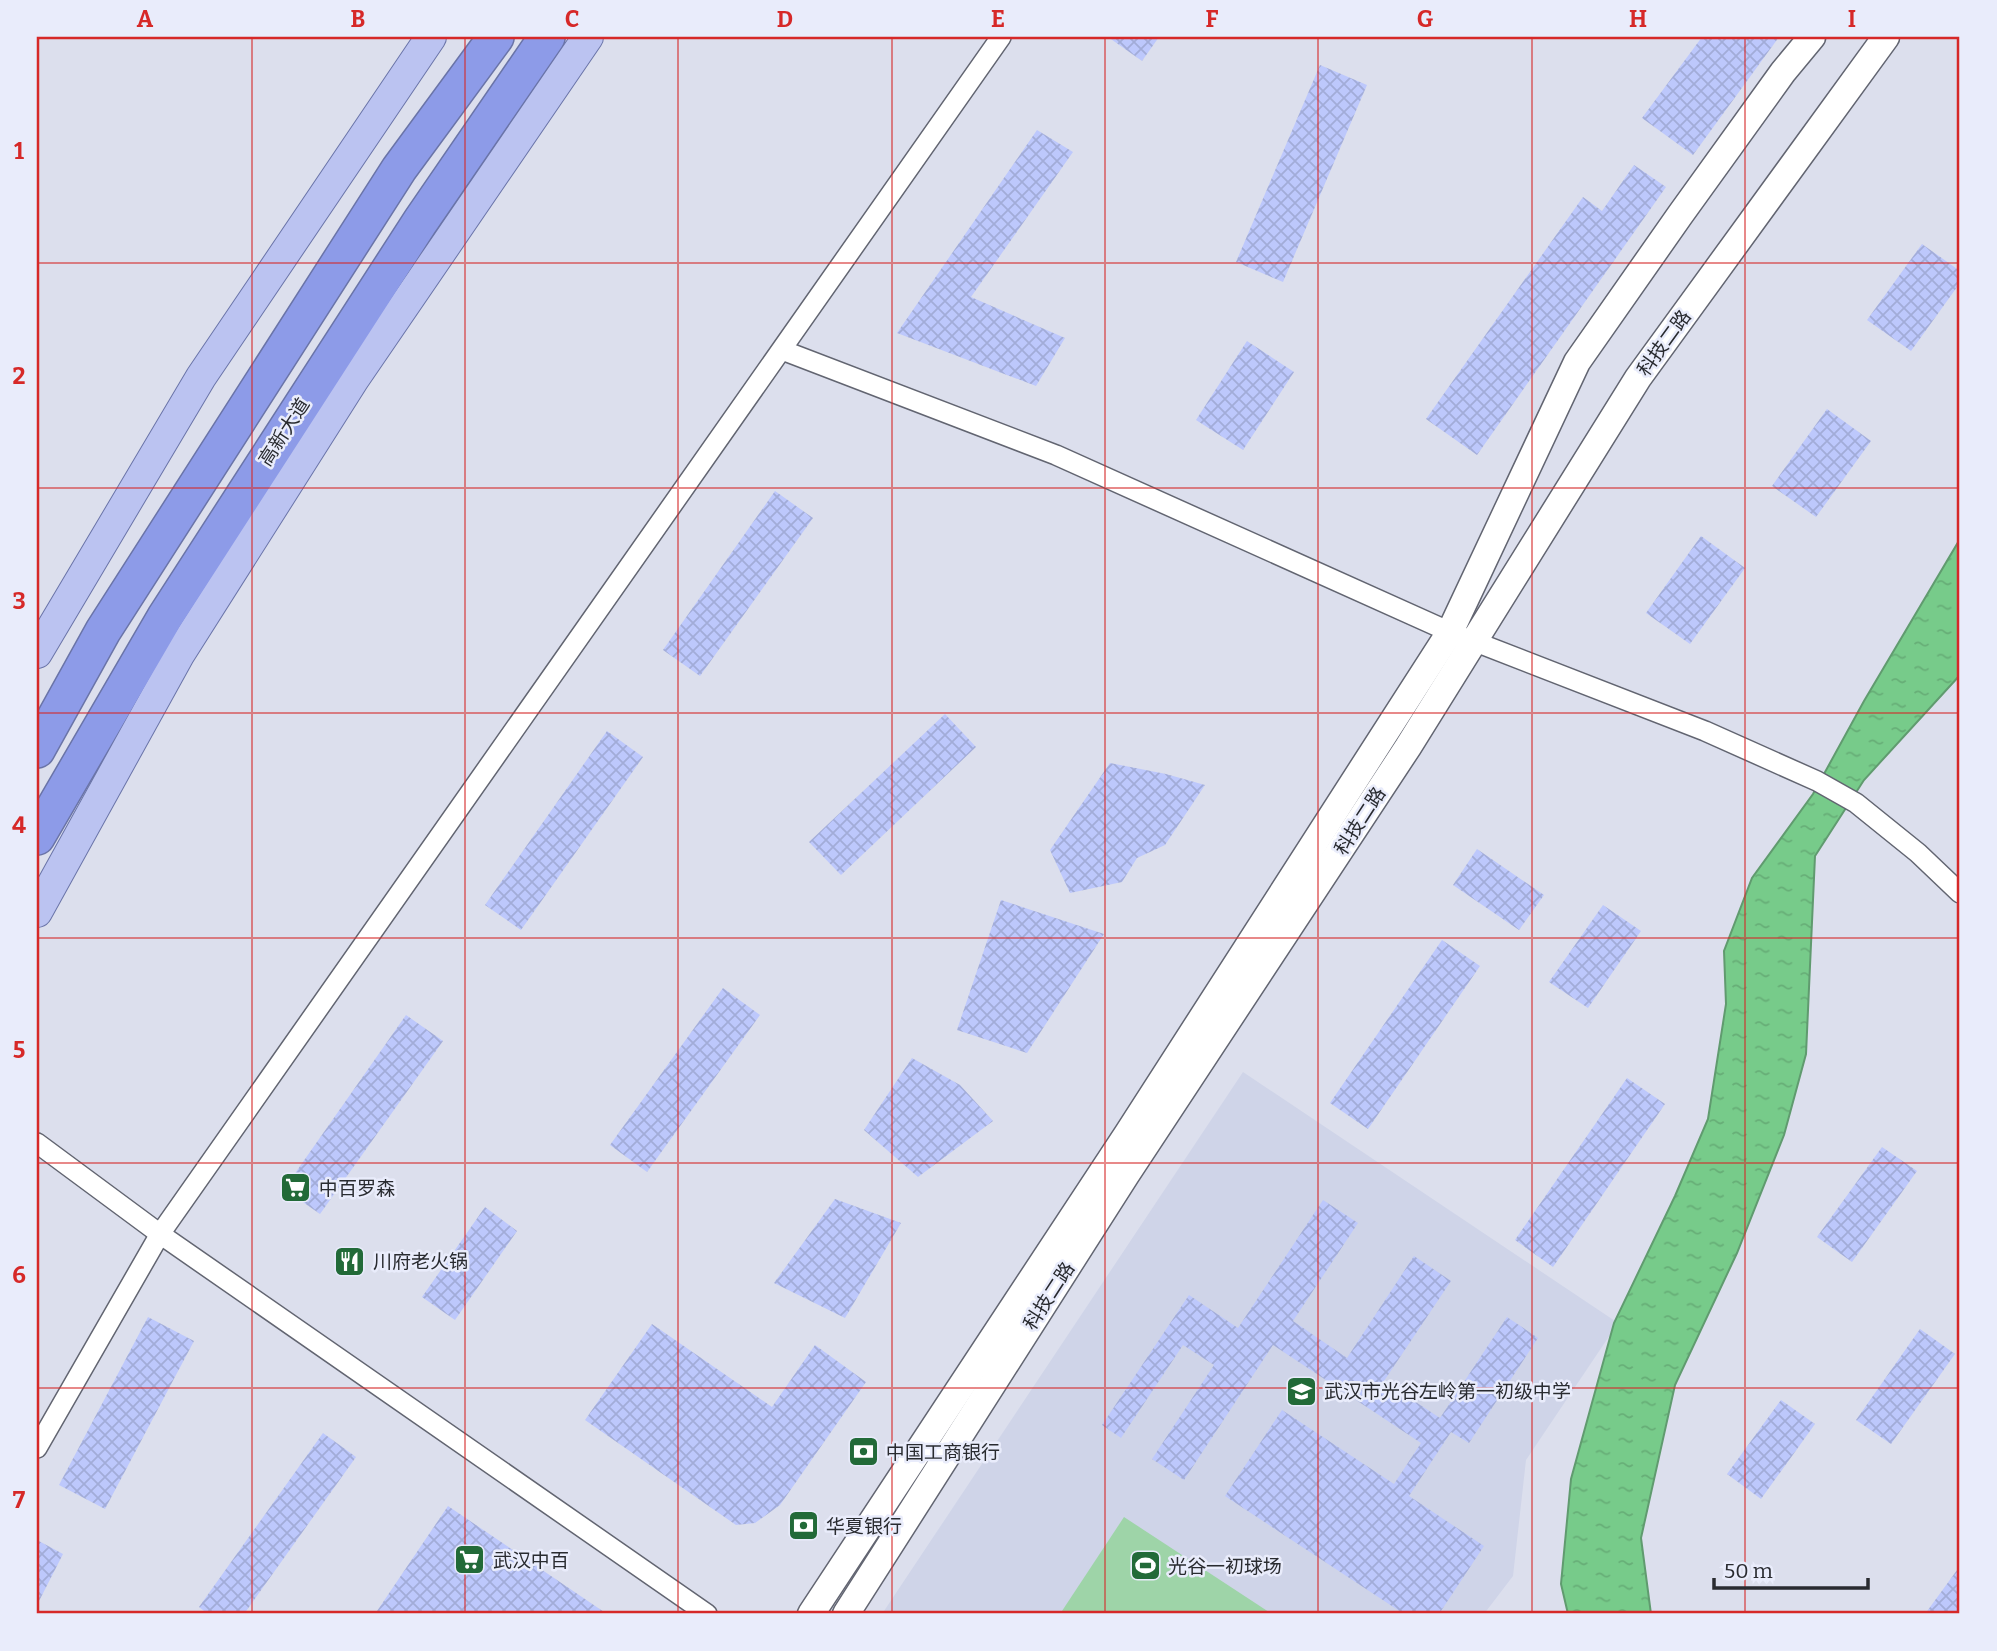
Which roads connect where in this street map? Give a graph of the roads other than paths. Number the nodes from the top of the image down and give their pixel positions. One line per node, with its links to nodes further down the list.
1 (431, 37): 11 (main road)
2 (496, 37): 12 (highway)
3 (547, 37): 13 (highway, 高新大道)
4 (587, 37): 15 (main road)
5 (1001, 37): 8 (street)
6 (1812, 37): 9 (street, 科技二路)
7 (1886, 37): 10 (street, 科技二路)
8 (782, 350): 9 (street); 17 (street)
9 (1450, 632): 10 (street); 20 (street, 科技二路)
10 (1475, 641): 14 (street); 21 (street, 科技二路)
11 (37, 653)
12 (37, 750)
13 (37, 836)
14 (1960, 893)
15 (37, 912)
16 (37, 1143): 17 (street)
17 (160, 1234): 18 (street); 19 (street)
18 (37, 1448)
19 (707, 1614)
20 (811, 1614)
21 (846, 1614)

